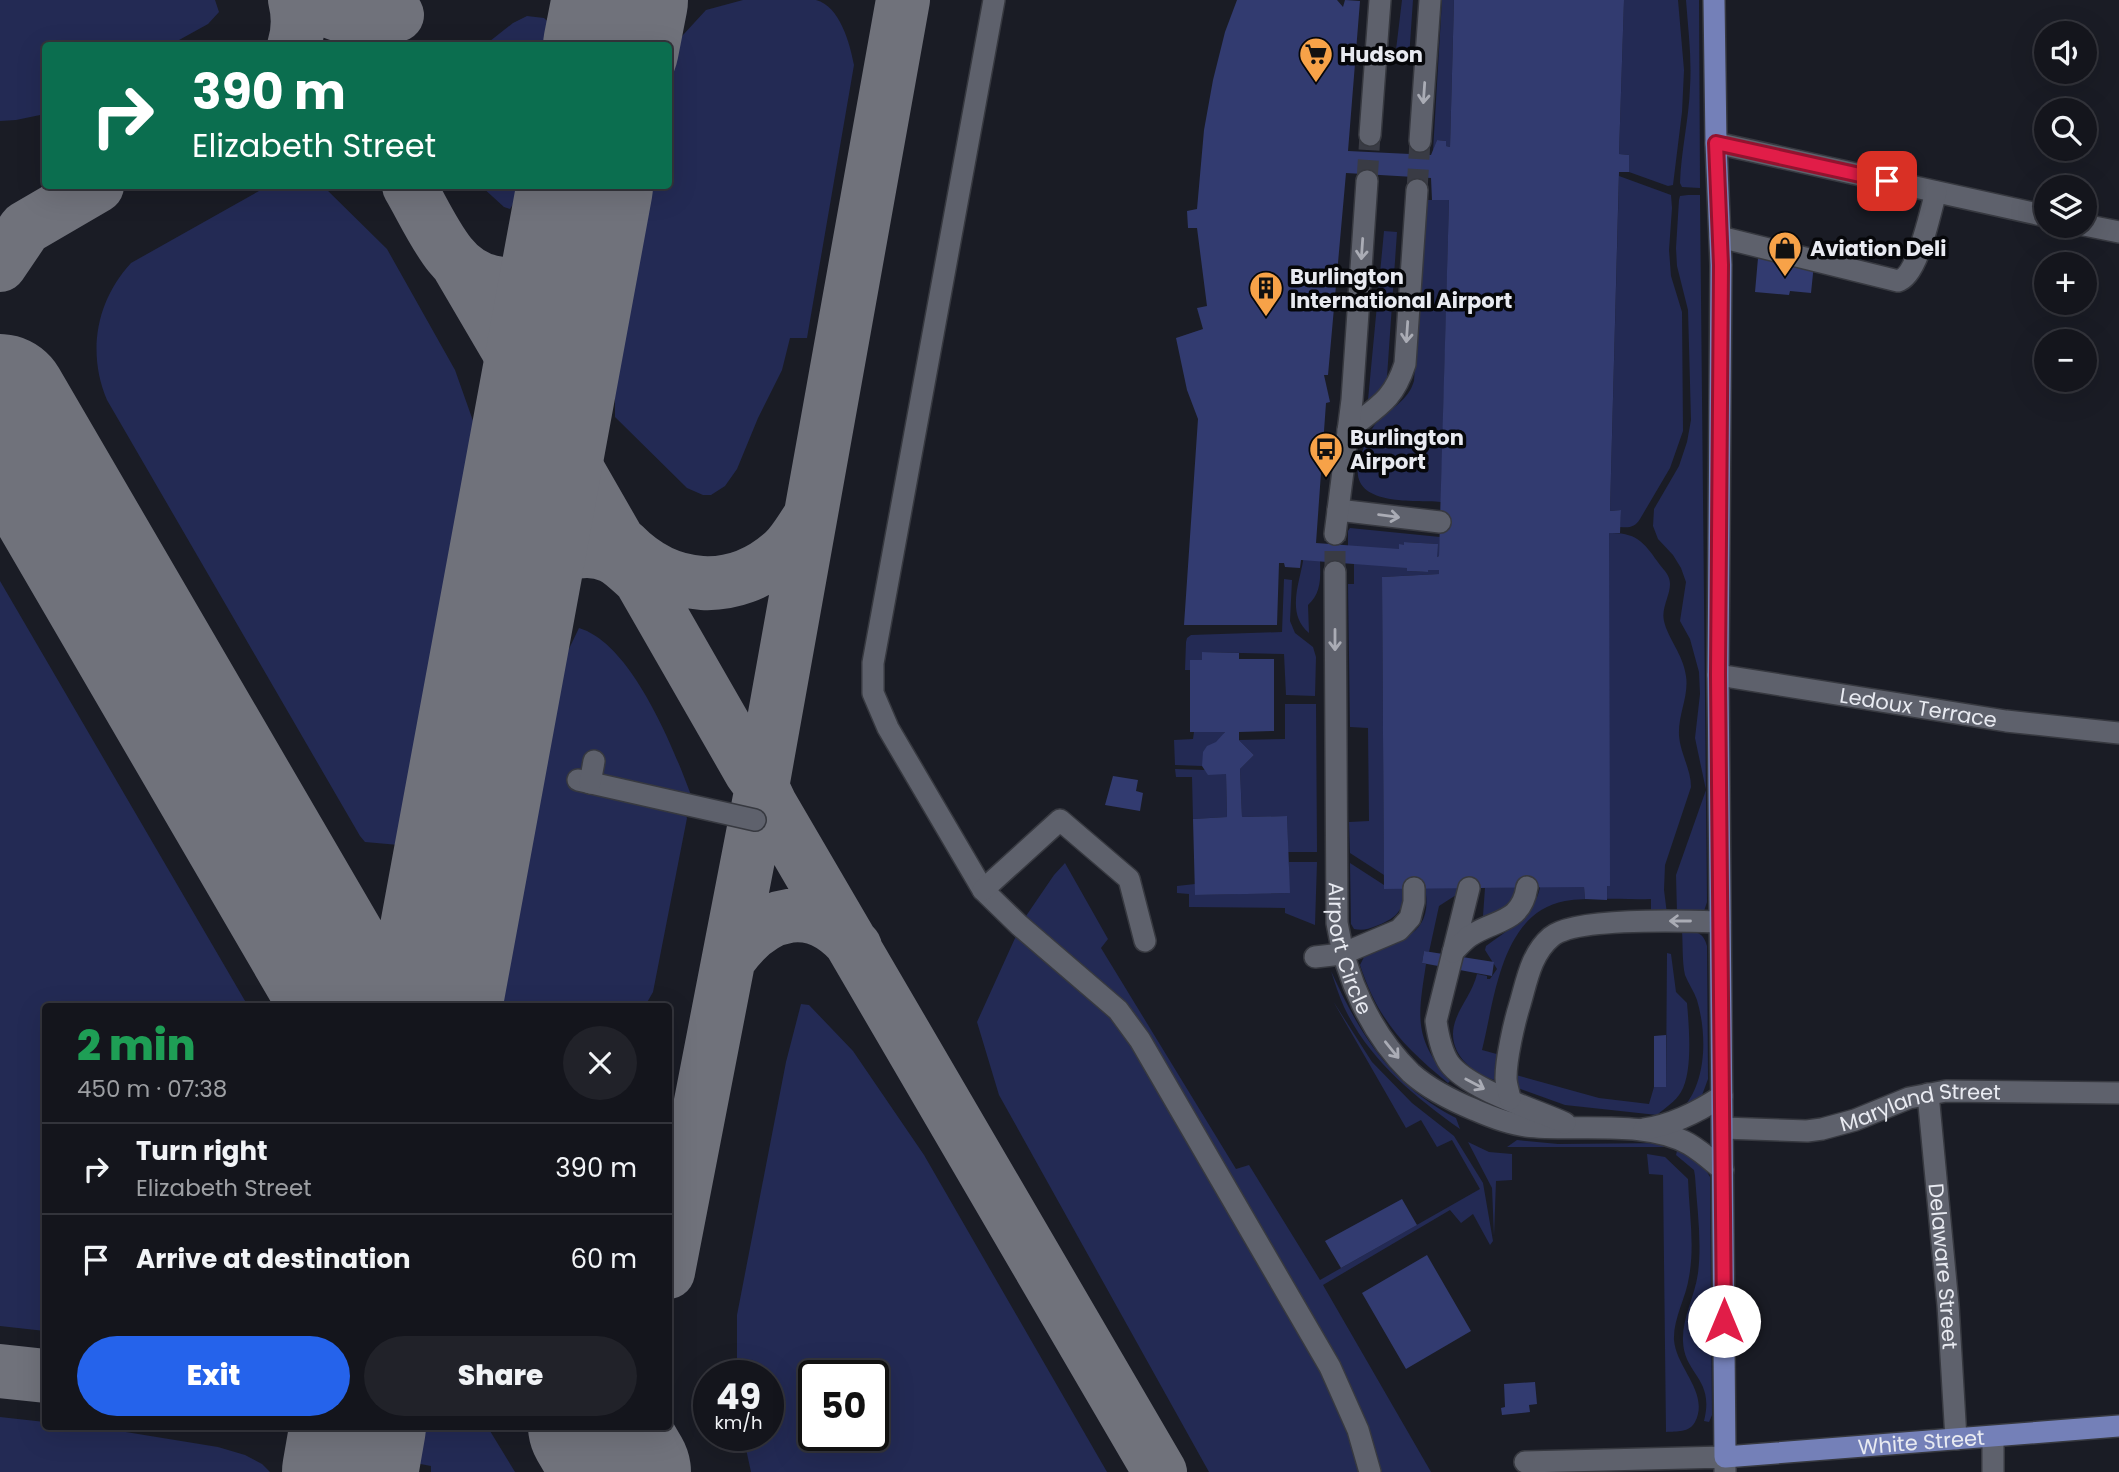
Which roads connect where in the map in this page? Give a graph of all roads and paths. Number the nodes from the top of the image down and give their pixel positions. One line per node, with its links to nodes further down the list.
1 (994, 0): 27 (street)
2 (1380, 0): 5 (street)
3 (1430, 0): 6 (street, one-way to 6)
4 (1714, 0): 7 (main road)
5 (1370, 135)
6 (1420, 141)
7 (1716, 143): 10 (street); 14 (main road)
8 (1367, 181): 15 (street, one-way to 15)
9 (1417, 190): 15 (street, one-way to 15)
10 (1936, 192): 11 (street); 14 (street)
11 (2034, 213)
12 (2097, 228): 13 (street)
13 (2119, 232)
14 (1720, 237): 20 (main road)
15 (1348, 430): 16 (street)
16 (1338, 510): 17 (street, one-way to 17); 18 (street)
17 (1440, 522)
18 (1335, 534)
19 (1335, 572): 31 (street, Airport Circle, one-way to 31)
20 (1718, 675): 21 (street, Ledoux Terrace); 28 (main road)
21 (2119, 733)
22 (594, 761): 23 (street)
23 (755, 820)
24 (1527, 887): 30 (street)
25 (1414, 888): 31 (street)
26 (1469, 888): 30 (street)
27 (983, 890): 29 (street); 47 (street)
28 (1720, 922): 35 (main road); 36 (street, one-way to 36)
29 (1145, 940)
30 (1453, 952): 36 (street, one-way to 36)
31 (1342, 954): 32 (street); 39 (street, Airport Circle, one-way to 39)
32 (1315, 957)
33 (2119, 1093): 34 (street, Maryland Street)
34 (1928, 1094): 38 (street, Maryland Street); 44 (street, Delaware Street)
35 (1722, 1096): 38 (main road); 40 (street, Airport Circle)
36 (1510, 1099): 39 (street)
37 (1601, 1117): 40 (street)
38 (1723, 1128): 41 (main road)
39 (1580, 1129): 40 (street, Airport Circle)
40 (1634, 1130): 41 (street, Airport Circle)
41 (1723, 1170): 46 (main road)
42 (2119, 1426): 43 (main road, White Street)
43 (1993, 1437): 44 (main road, White Street); 48 (street)
44 (1956, 1439): 46 (main road, White Street)
45 (1525, 1462): 46 (street)
46 (1725, 1464)
47 (1370, 1472)
48 (1993, 1472)

